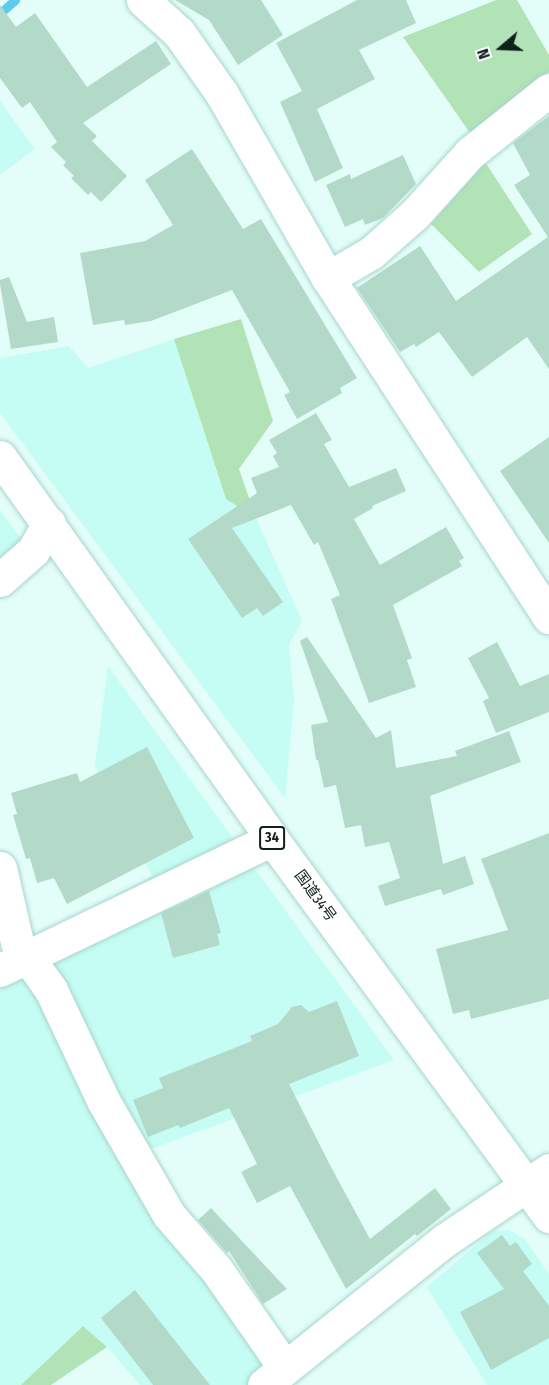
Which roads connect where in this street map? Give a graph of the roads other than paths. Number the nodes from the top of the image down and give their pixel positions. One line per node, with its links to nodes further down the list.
1 (143, 0): 3 (main road)
2 (549, 90): 3 (main road)
3 (328, 278): 7 (main road)
4 (0, 457): 5 (main road, 国道34号 / 34)
5 (49, 523): 6 (main road); 8 (main road, 国道34号 / 34)
6 (0, 580)
7 (549, 617)
8 (273, 838): 10 (main road); 11 (main road, 国道34号 / 34)
9 (0, 868): 10 (main road)
10 (13, 963): 13 (main road)
11 (538, 1178): 12 (main road, 国道34号 / 34); 13 (main road)
12 (549, 1216)
13 (274, 1377)

